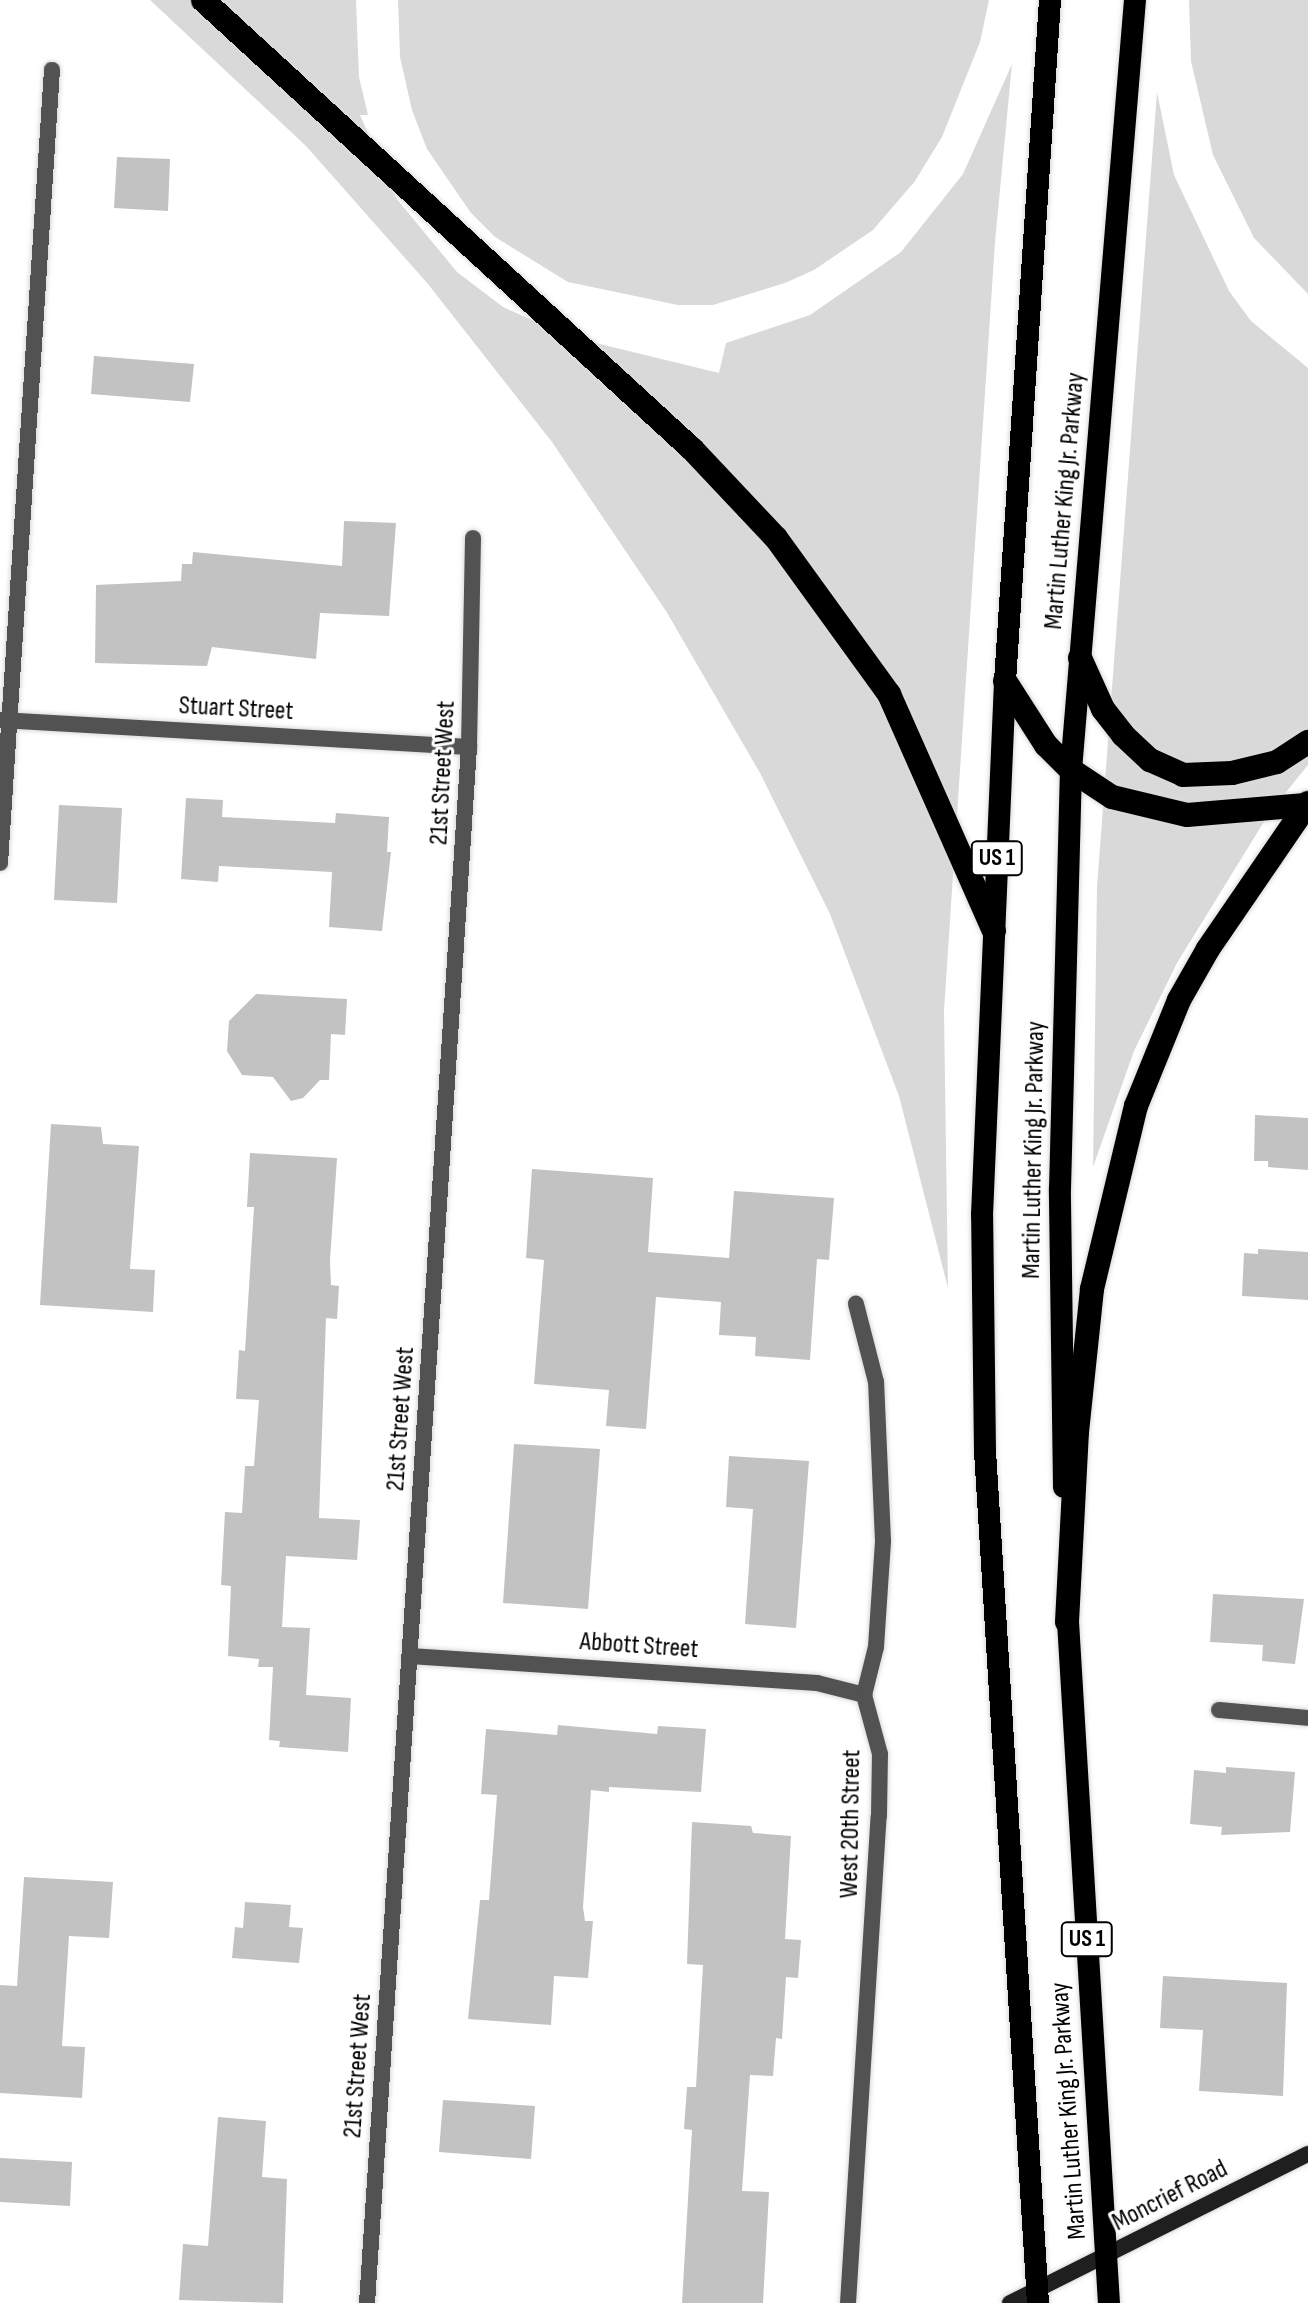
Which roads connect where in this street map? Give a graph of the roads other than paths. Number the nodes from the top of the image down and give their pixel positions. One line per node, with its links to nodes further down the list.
1 (203, 0): 14 (highway)
2 (1050, 0): 7 (highway, Martin Luther King Jr. Parkway / US 1)
3 (1135, 0): 6 (highway, Martin Luther King Jr. Parkway / US 1)
4 (52, 70): 8 (street)
5 (473, 538): 10 (street, 21st Street West)
6 (1080, 658): 9 (highway); 11 (highway, Martin Luther King Jr. Parkway / US 1)
7 (1005, 681): 11 (highway); 14 (highway, Martin Luther King Jr. Parkway / US 1)
8 (5, 720): 10 (street, Stuart Street); 13 (street)
9 (1308, 742)
10 (469, 747): 17 (street, 21st Street West)
11 (1071, 770): 12 (highway); 16 (highway, Martin Luther King Jr. Parkway / US 1)
12 (1307, 804): 16 (highway)
13 (0, 863)
14 (994, 931): 23 (highway, Martin Luther King Jr. Parkway / US 1)
15 (856, 1304): 18 (street, West 20th Street)
16 (1067, 1622): 22 (highway, Martin Luther King Jr. Parkway / US 1)
17 (410, 1656): 18 (street, Abbott Street); 24 (street, 21st Street West)
18 (864, 1695): 25 (street, West 20th Street)
19 (1219, 1710): 20 (street)
20 (1308, 1718)
21 (1308, 2154): 22 (main road, Moncrief Road)
22 (1106, 2255): 23 (main road, Moncrief Road); 27 (highway, Martin Luther King Jr. Parkway / US 1)
23 (1038, 2296): 26 (main road, Moncrief Road)
24 (367, 2303)
25 (848, 2303)
26 (1010, 2303)
27 (1109, 2303)

